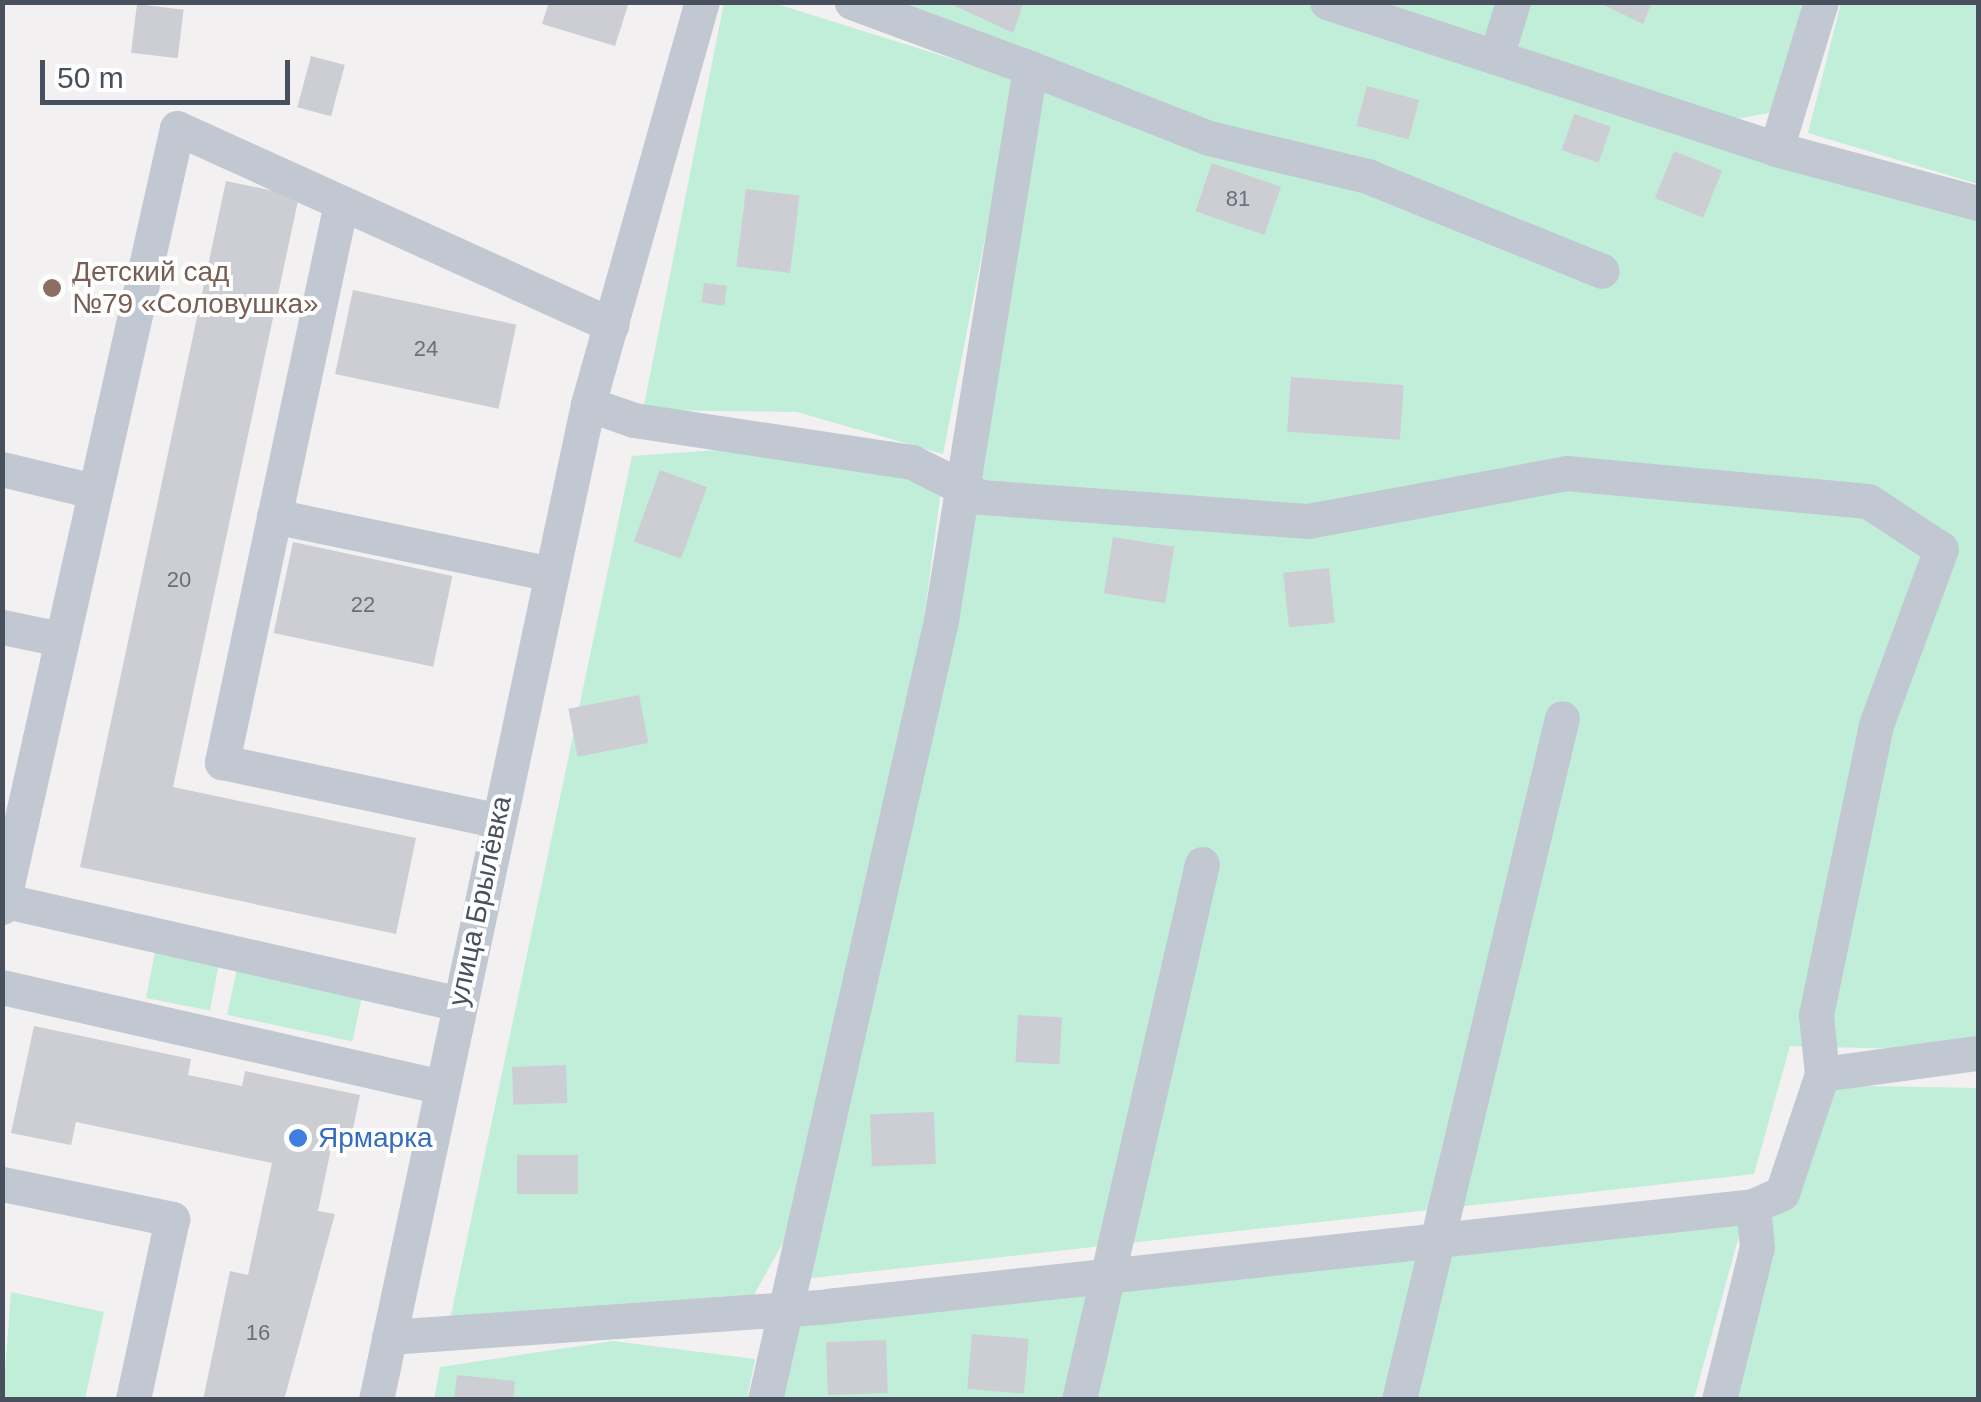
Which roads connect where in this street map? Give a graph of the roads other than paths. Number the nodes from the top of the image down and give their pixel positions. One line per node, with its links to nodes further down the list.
1 (702, 2): 12 (street, улица Брылёвка)
2 (852, 2): 7 (street)
3 (1327, 2): 6 (street)
4 (1513, 2): 6 (street)
5 (1821, 2): 8 (street)
6 (1496, 54): 8 (street)
7 (1030, 68): 11 (street); 15 (street)
8 (1776, 148): 10 (street)
9 (341, 203): 12 (street); 16 (street); 17 (street)
10 (1978, 203)
11 (1602, 271)
12 (610, 326): 13 (street, улица Брылёвка)
13 (588, 404): 15 (street); 18 (street, улица Брылёвка)
14 (2, 469): 16 (street)
15 (958, 485): 28 (street); 34 (street)
16 (93, 491): 20 (street)
17 (274, 516): 18 (street); 22 (street)
18 (551, 574): 22 (street, улица Брылёвка)
19 (2, 627): 20 (street)
20 (60, 639): 24 (street)
21 (1562, 718): 32 (street)
22 (496, 820): 26 (street, улица Брылёвка)
23 (1202, 864): 33 (street)
24 (3, 903): 26 (street)
25 (2, 988): 29 (street)
26 (458, 1004): 29 (street, улица Брылёвка)
27 (1978, 1053): 28 (street)
28 (1822, 1074): 31 (street)
29 (441, 1087): 35 (street, улица Брылёвка)
30 (2, 1184): 36 (street)
31 (1753, 1206): 32 (street); 41 (street)
32 (1432, 1238): 33 (street); 40 (street)
33 (1106, 1271): 34 (street); 39 (street)
34 (782, 1309): 35 (street); 38 (street)
35 (389, 1337): 37 (street, улица Брылёвка)
36 (133, 1400)
37 (376, 1400)
38 (765, 1400)
39 (1079, 1400)
40 (1399, 1400)
41 (1719, 1400)

